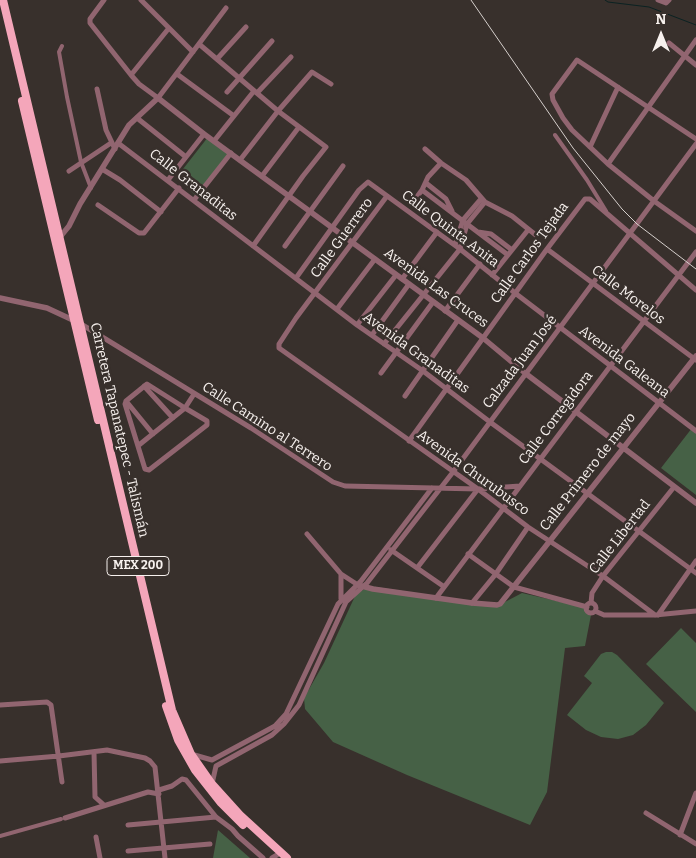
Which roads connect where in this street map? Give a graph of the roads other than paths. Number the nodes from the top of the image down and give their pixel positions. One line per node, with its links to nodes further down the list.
1 (3, 0): 76 (highway, Carretera Tapanatepec - Talismán / MEX 200)
2 (104, 0): 21 (street)
3 (141, 0): 9 (street)
4 (658, 0): 5 (street)
5 (669, 0)
6 (226, 8): 13 (street)
7 (0, 11): 105 (highway, Carretera Tapanatepec - Talismán / MEX 200)
8 (246, 27): 18 (street)
9 (169, 28): 15 (street); 21 (street)
10 (696, 40): 16 (street)
11 (272, 41): 22 (street)
12 (669, 43): 16 (street)
13 (199, 44): 15 (street); 18 (street)
14 (62, 46): 45 (street)
15 (193, 52): 20 (street)
16 (685, 56): 19 (street); 29 (street)
17 (291, 57): 27 (street)
18 (217, 58): 22 (street)
19 (696, 65)
20 (177, 74): 28 (street); 31 (street)
21 (131, 75): 28 (street)
22 (239, 78): 26 (street); 27 (street)
23 (331, 84): 30 (street)
24 (618, 87): 29 (street); 40 (street); 40 (street)
25 (98, 89): 39 (street)
26 (227, 92)
27 (255, 92): 30 (street); 31 (street)
28 (158, 98): 32 (street); 34 (street, Avenida Las Cruces)
29 (648, 107): 36 (street); 47 (street)
30 (278, 111): 33 (street); 44 (street)
31 (234, 116): 37 (street)
32 (137, 118): 39 (street); 43 (street)
33 (300, 127): 51 (street); 57 (street)
34 (204, 134): 37 (street, Avenida Las Cruces); 43 (street)
35 (554, 136): 67 (street)
36 (696, 139)
37 (214, 141): 42 (street, Avenida Las Cruces)
38 (696, 144): 61 (street, Calzada Juan José)
39 (115, 145): 45 (street); 49 (street); 52 (street, Calle Granaditas)
40 (590, 147): 47 (street)
41 (425, 149): 46 (street)
42 (230, 153): 44 (street, Avenida Las Cruces); 59 (street)
43 (186, 157): 52 (street)
44 (240, 160): 51 (street, Avenida Las Cruces)
45 (81, 162): 50 (street); 54 (street)
46 (441, 163): 53 (street); 60 (street)
47 (608, 164): 61 (street)
48 (343, 166): 65 (street)
49 (102, 169): 54 (street); 64 (street)
50 (69, 171)
51 (262, 176): 57 (street, Avenida Las Cruces)
52 (168, 180): 55 (street, Calle Granaditas)
53 (426, 183): 56 (street); 66 (street)
54 (91, 188): 76 (street)
55 (179, 188): 59 (street, Calle Granaditas); 64 (street)
56 (422, 190): 62 (street); 66 (street)
57 (289, 196): 65 (street, Avenida Las Cruces); 79 (street)
58 (387, 196): 69 (street, Calle Quinta Anita); 72 (street, Calle Quinta Anita); 77 (street, Calle Guerrero)
59 (194, 200): 79 (street, Calle Granaditas)
60 (483, 201): 68 (street); 70 (street)
61 (654, 201): 71 (street); 74 (street, Calzada Juan José)
62 (412, 202)
63 (98, 205): 64 (street)
64 (161, 212)
65 (311, 212): 69 (street, Avenida Las Cruces); 80 (street)
66 (454, 213): 68 (street)
67 (608, 215): 74 (street); 82 (street, Calle Carlos Tejada)
68 (465, 222): 73 (street); 78 (street); 81 (street)
69 (332, 228): 77 (street, Avenida Las Cruces); 91 (street)
70 (528, 230): 75 (street); 83 (street)
71 (696, 231)
72 (437, 232): 78 (street, Calle Quinta Anita); 92 (street)
73 (478, 232): 83 (street); 85 (street)
74 (629, 232): 90 (street); 93 (street, Calzada Juan José)
75 (537, 236)
76 (60, 237): 105 (highway, Carretera Tapanatepec - Talismán / MEX 200)
77 (353, 243): 86 (street, Avenida Las Cruces); 96 (street, Calle Guerrero)
78 (455, 244): 81 (street, Calle Quinta Anita)
79 (252, 246): 91 (street, Calle Granaditas)
80 (285, 246)
81 (460, 248): 87 (street, Calle Quinta Anita); 98 (street)
82 (547, 249): 93 (street, Calle Morelos); 97 (street, Calle Carlos Tejada)
83 (512, 250): 85 (street)
84 (696, 252): 90 (street, Calle Corregidora)
85 (508, 255): 89 (street)
86 (375, 259): 88 (street, Avenida Las Cruces); 101 (street)
87 (480, 264): 89 (street, Calle Quinta Anita); 102 (street)
88 (396, 275): 92 (street, Avenida Las Cruces); 106 (street)
89 (492, 275): 97 (street, Calle Quinta Anita)
90 (678, 275): 95 (street); 104 (street, Calle Corregidora)
91 (296, 278): 96 (street, Avenida Granaditas)
92 (402, 279): 94 (street, Avenida Las Cruces)
93 (593, 283): 104 (street, Calle Morelos); 107 (street, Calzada Juan José)
94 (409, 284): 98 (street, Avenida Las Cruces); 108 (street)
95 (696, 290)
96 (316, 293): 101 (street, Avenida Granaditas); 111 (street, Calle Guerrero)
97 (515, 293): 107 (street, Avenida Galeana); 109 (street, Calle Carlos Tejada)
98 (423, 294): 100 (street, Avenida Las Cruces); 110 (street)
99 (0, 298): 105 (street)
100 (433, 302): 102 (street, Avenida Las Cruces); 112 (street)
101 (337, 309): 106 (street, Avenida Granaditas)
102 (445, 311): 103 (street, Avenida Las Cruces)
103 (458, 320): 109 (street, Avenida Las Cruces); 115 (street)
104 (643, 320): 113 (street, Calle Morelos); 114 (street, Calle Corregidora)
105 (78, 323): 120 (street, Calle Camino al Terrero); 168 (highway, Carretera Tapanatepec - Talismán / MEX 200); 190 (highway, Carretera Tapanatepec - Talismán / MEX 200)
106 (358, 325): 108 (street, Avenida Granaditas)
107 (560, 328): 114 (street, Avenida Galeana); 117 (street, Calzada Juan José)
108 (372, 335): 110 (street, Avenida Granaditas)
109 (483, 338): 117 (street, Avenida Las Cruces); 119 (street, Calle Carlos Tejada)
110 (384, 344): 112 (street, Avenida Granaditas)
111 (278, 348): 130 (street, Avenida Churubusco)
112 (396, 352): 115 (street, Avenida Granaditas); 116 (street)
113 (695, 358): 123 (street, Calle Primero de mayo)
114 (610, 366): 123 (street, Avenida Galeana); 125 (street, Calle Corregidora)
115 (424, 371): 119 (street, Avenida Granaditas); 121 (street)
116 (380, 373)
117 (525, 373): 125 (street, Avenida Las Cruces); 127 (street, Calzada Juan José)
118 (144, 386): 122 (street); 124 (street); 126 (street)
119 (446, 388): 127 (street, Avenida Granaditas); 130 (street, Calle Carlos Tejada)
120 (194, 394): 124 (street); 137 (street, Calle Camino al Terrero)
121 (405, 396)
122 (126, 401): 129 (street); 131 (street)
123 (658, 403): 128 (street, Avenida Galeana); 132 (street, Calle Primero de mayo)
124 (185, 408): 126 (street); 131 (street)
125 (575, 410): 132 (street, Avenida Las Cruces); 133 (street, Calle Corregidora)
126 (173, 418): 129 (street)
127 (490, 422): 133 (street, Avenida Granaditas); 134 (street, Calzada Juan José)
128 (696, 431)
129 (153, 434): 131 (street)
130 (409, 441): 134 (street, Avenida Churubusco)
131 (139, 445)
132 (624, 447): 136 (street, Avenida Las Cruces); 140 (street, Calle Primero de mayo)
133 (541, 459): 135 (street, Calle Corregidora); 140 (street, Avenida Granaditas)
134 (453, 472): 138 (street, Calzada Juan José); 139 (street, Avenida Churubusco)
135 (520, 486): 139 (street, Calle Camino al Terrero); 142 (street, Calle Corregidora)
136 (674, 487): 141 (street, Avenida Las Cruces); 144 (street, Calle Libertad)
137 (432, 488): 138 (street, Calle Camino al Terrero); 147 (street)
138 (440, 488): 139 (street, Calle Camino al Terrero); 148 (street, Calzada Juan José)
139 (478, 489): 142 (street, Avenida Churubusco); 151 (street)
140 (587, 493): 144 (street, Avenida Granaditas); 146 (street, Calle Primero de mayo)
141 (696, 503)
142 (503, 508): 143 (street, Avenida Churubusco); 149 (street, Calle Corregidora)
143 (528, 527): 146 (street, Avenida Churubusco); 155 (street)
144 (639, 531): 152 (street, Avenida Granaditas); 156 (street, Calle Libertad)
145 (307, 534): 154 (street)
146 (550, 540): 156 (street, Avenida Churubusco); 159 (street, Calle Primero de mayo)
147 (387, 546): 148 (street); 158 (street)
148 (392, 551): 151 (street); 158 (street, Calzada Juan José)
149 (468, 554): 155 (street); 157 (street, Calle Corregidora)
150 (696, 561): 152 (street)
151 (417, 568): 157 (street)
152 (690, 569): 153 (street, Avenida Granaditas); 165 (street)
153 (696, 573)
154 (341, 574): 158 (street); 161 (street)
155 (495, 575): 159 (street); 162 (street)
156 (603, 576): 163 (street, Calle Libertad); 165 (street, Avenida Churubusco)
157 (443, 586): 160 (street, Calle Corregidora)
158 (359, 587): 160 (street); 161 (street)
159 (514, 587): 162 (street, Calle Primero de mayo); 163 (street)
160 (436, 598): 162 (street)
161 (344, 601): 170 (street); 172 (street)
162 (472, 602)
163 (589, 605): 165 (street)
164 (696, 611): 165 (street)
165 (656, 615)
166 (0, 705): 169 (street)
167 (94, 752): 169 (street); 175 (street); 177 (street)
168 (191, 754): 170 (street); 174 (highway, Carretera Tapanatepec - Talismán / MEX 200)
169 (59, 756): 171 (street); 173 (street)
170 (212, 760): 172 (street)
171 (0, 761)
172 (216, 766): 174 (street)
173 (62, 782)
174 (212, 784): 194 (highway, Carretera Tapanatepec - Talismán / MEX 200)
175 (159, 792): 177 (street); 179 (street); 181 (street)
176 (696, 793): 183 (street)
177 (104, 805): 180 (street)
178 (646, 813): 183 (street)
179 (216, 817): 181 (street); 193 (street)
180 (63, 818): 184 (street)
181 (161, 822): 182 (street); 188 (street)
182 (128, 826)
183 (680, 835): 187 (street)
184 (0, 836)
185 (96, 837): 191 (street)
186 (210, 844): 188 (street)
187 (696, 844)
188 (164, 848): 189 (street); 192 (street)
189 (128, 851)
190 (276, 857)
191 (100, 858)
192 (165, 858)
193 (263, 858)
194 (288, 858)

